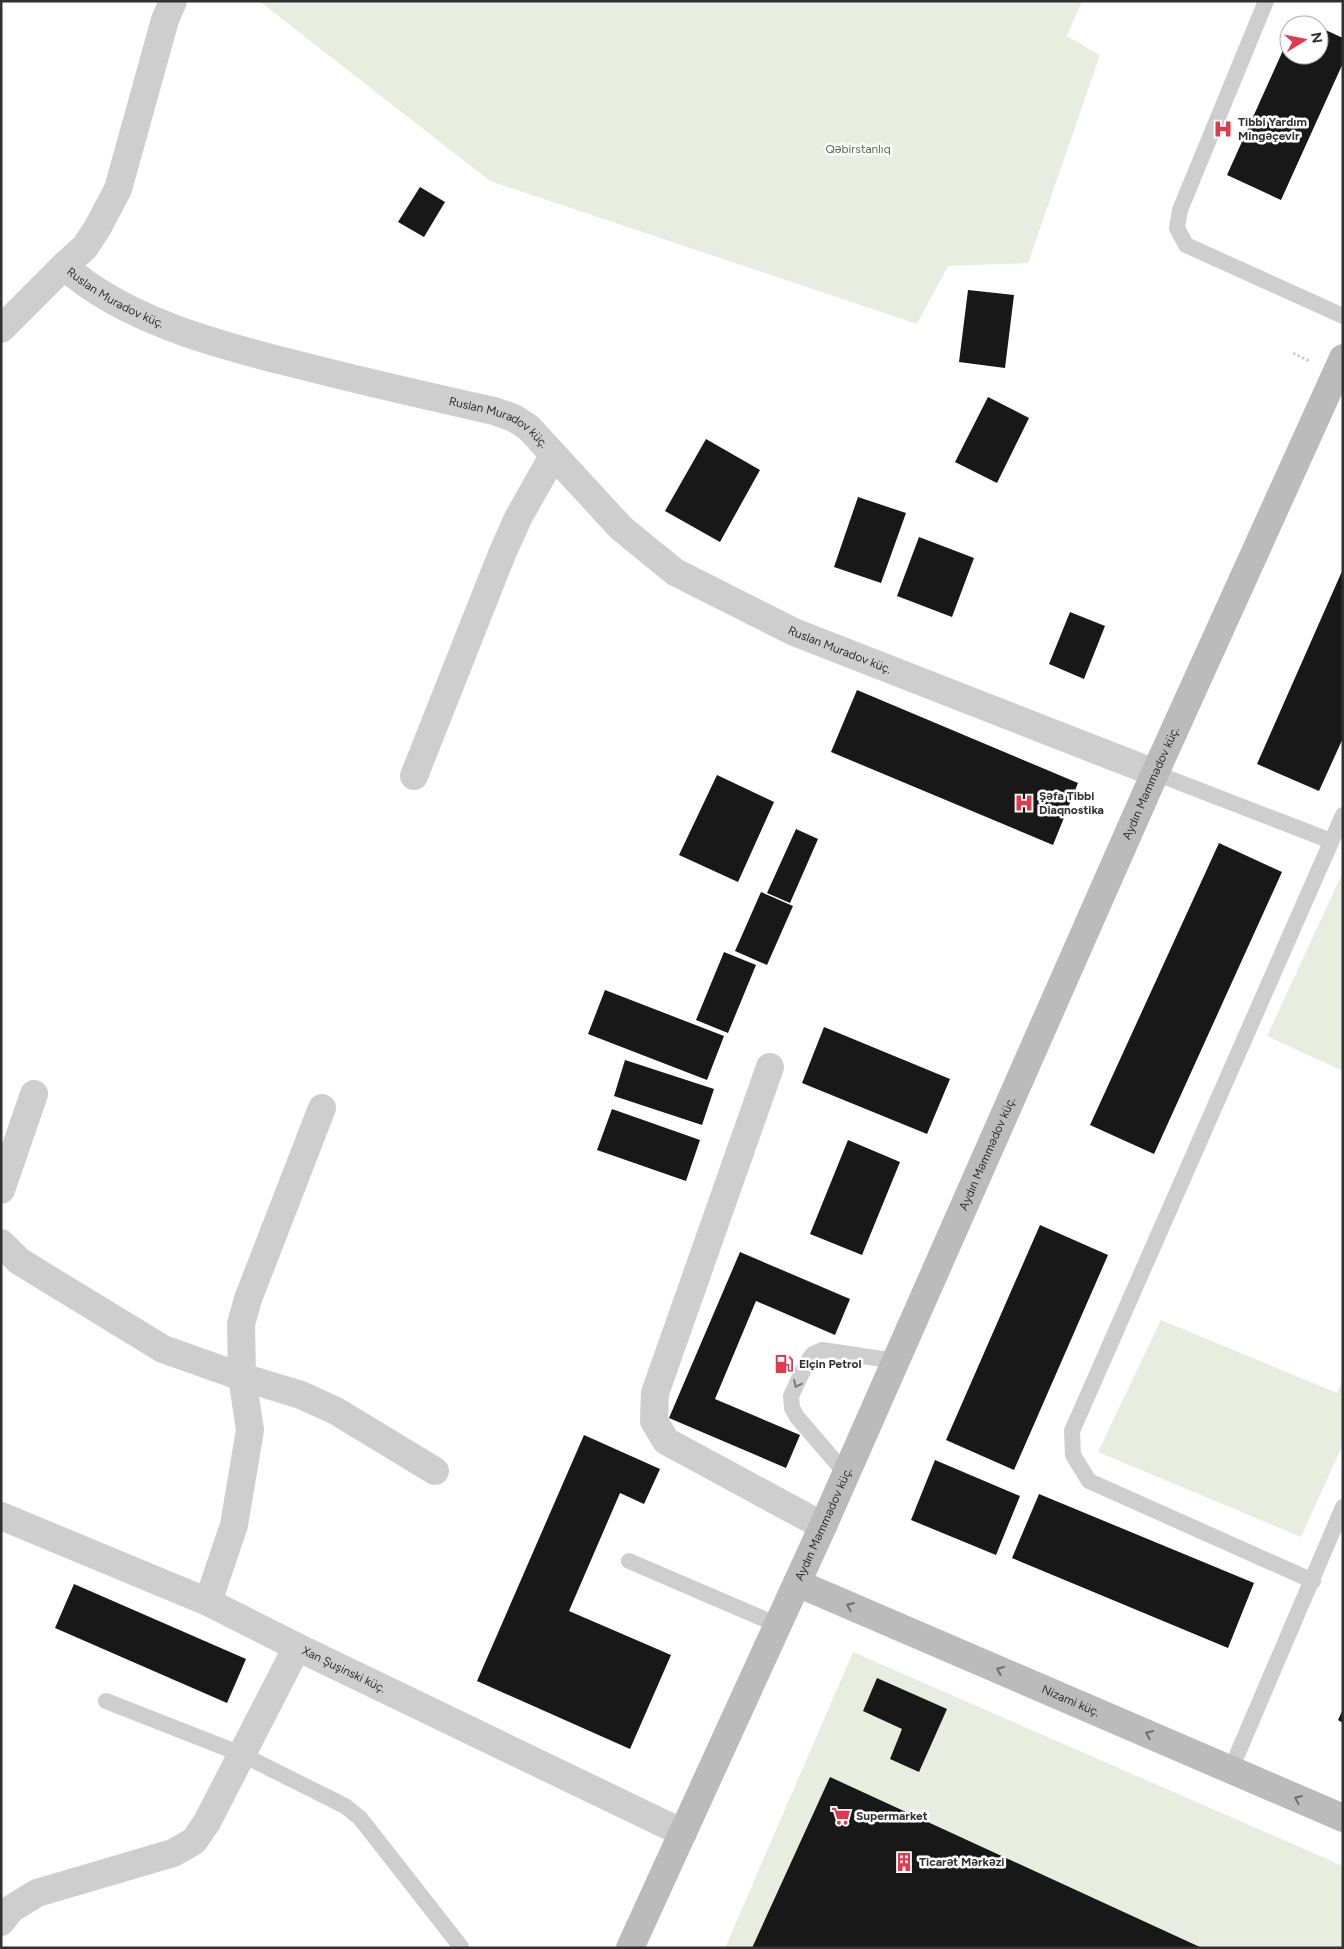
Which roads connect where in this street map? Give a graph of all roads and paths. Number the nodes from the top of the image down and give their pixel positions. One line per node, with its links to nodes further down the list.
1 (173, 1): 3 (street, Ruslan Muradov küç.)
2 (1266, 1): 4 (lane)
3 (64, 266): 5 (street); 7 (street, Ruslan Muradov küç.)
4 (1343, 316)
5 (1, 329)
6 (1343, 358): 8 (street, Aydın Məmmədov küç.)
7 (553, 456): 8 (street, Ruslan Muradov küç.); 9 (street)
8 (1155, 773): 11 (lane); 17 (street, Aydın Məmmədov küç.)
9 (414, 776)
10 (1343, 816): 11 (lane)
11 (1332, 841): 25 (lane)
12 (770, 1067): 23 (street)
13 (34, 1094): 15 (street)
14 (322, 1108): 18 (street)
15 (1, 1190)
16 (1, 1243): 18 (street)
17 (896, 1361): 20 (street, Aydın Məmmədov küç.); 20 (lane, one-way to 20)
18 (242, 1377): 19 (street); 27 (street)
19 (435, 1471)
20 (846, 1474): 23 (street, Aydın Məmmədov küç.)
21 (1343, 1507): 25 (lane)
22 (1, 1516): 27 (street, Xan Şuşinski küç.)
23 (823, 1526): 26 (street, Aydın Məmmədov küç.)
24 (629, 1561): 28 (lane)
25 (1313, 1580): 32 (lane)
26 (797, 1583): 28 (street, Aydın Məmmədov küç.); 32 (street, Nizami küç., one-way to 26)
27 (208, 1602): 29 (street, Xan Şuşinski küç.)
28 (778, 1625): 34 (street, Aydın Məmmədov küç.)
29 (297, 1647): 31 (street); 34 (street, Xan Şuşinski küç.)
30 (106, 1701): 31 (lane)
31 (241, 1754): 35 (street); 36 (lane)
32 (1231, 1769): 33 (street, Nizami küç., one-way to 32)
33 (1343, 1818)
34 (683, 1833): 37 (street, Aydın Məmmədov küç.)
35 (1, 1922)
36 (461, 1947)
37 (630, 1948)

